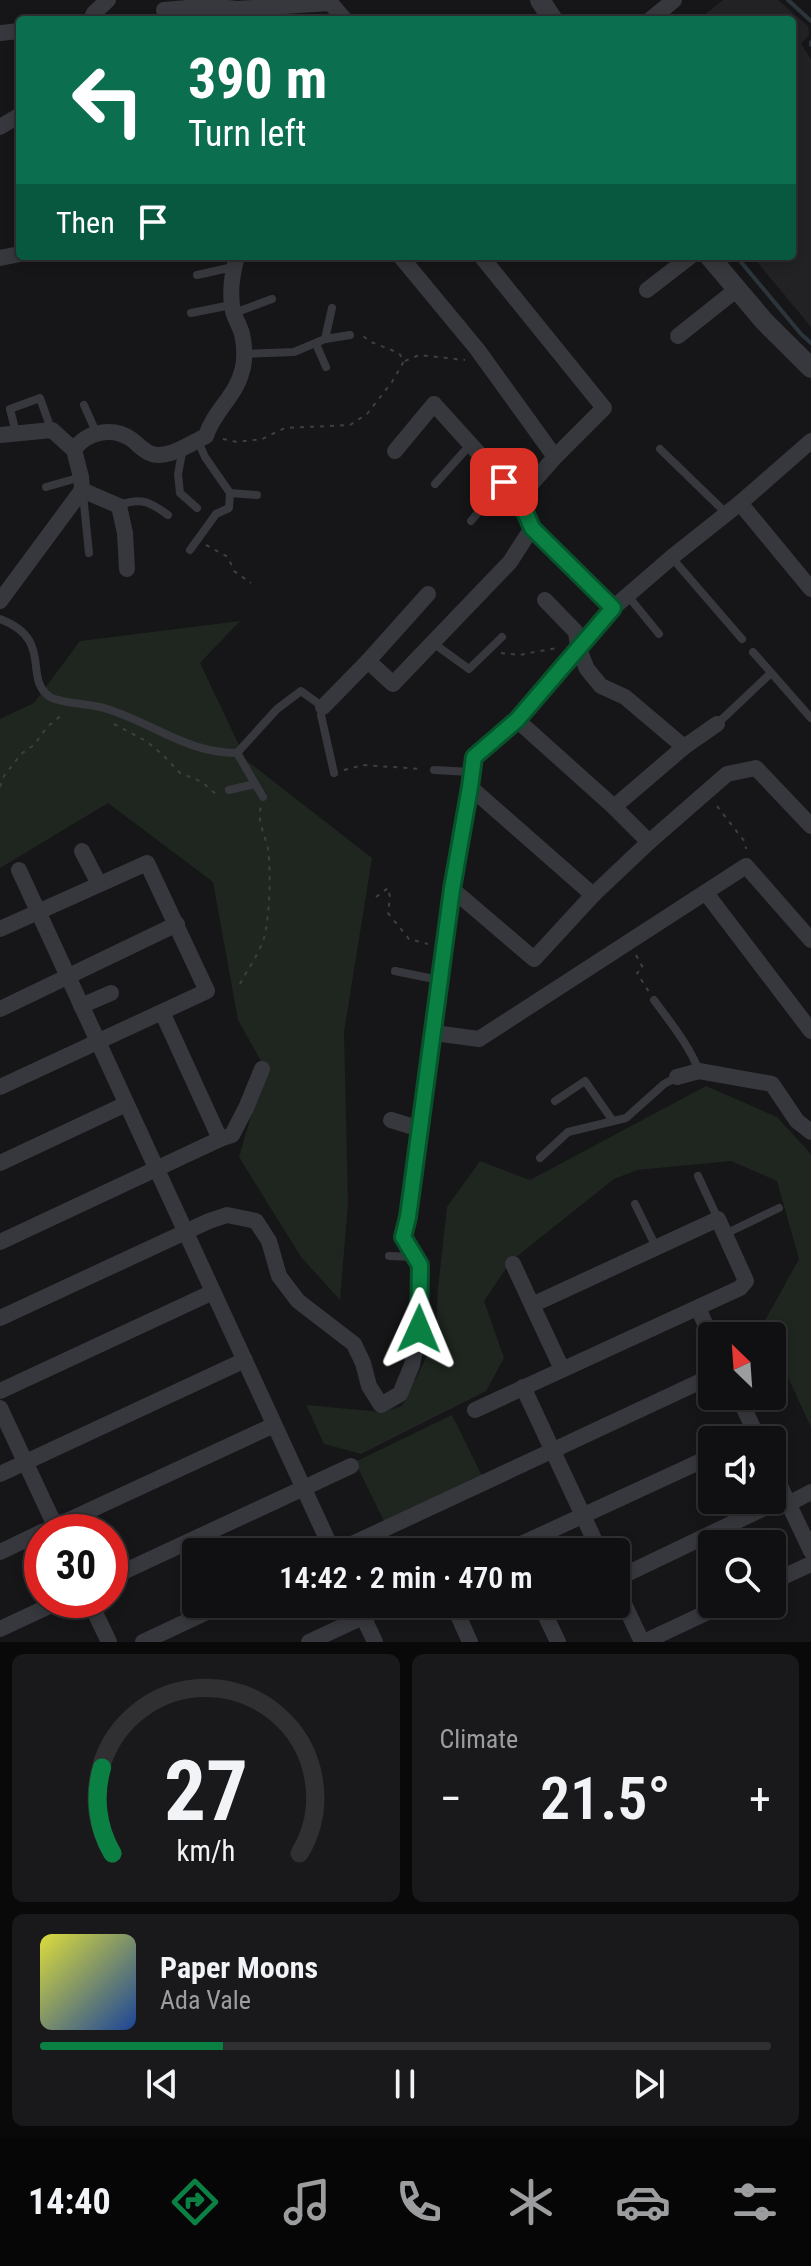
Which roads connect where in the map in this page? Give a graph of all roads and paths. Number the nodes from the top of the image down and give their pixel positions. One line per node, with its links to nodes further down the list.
1 (108, 0): 6 (street)
2 (674, 0): 7 (street)
3 (329, 2): 5 (street)
4 (164, 10): 5 (street)
5 (292, 13)
6 (93, 16)
7 (655, 16)
8 (403, 260): 26 (street)
9 (484, 260): 39 (street)
10 (686, 260): 14 (street)
11 (712, 260): 15 (street)
12 (236, 261): 13 (lane); 18 (street)
13 (197, 275)
14 (647, 290)
15 (736, 290): 21 (street); 28 (street)
16 (272, 299): 18 (lane)
17 (332, 308): 22 (lane)
18 (233, 309): 19 (lane); 24 (street)
19 (191, 313)
20 (350, 335): 22 (lane); 25 (path)
21 (678, 336)
22 (325, 339): 23 (lane)
23 (316, 344): 24 (lane); 27 (lane)
24 (244, 354): 33 (street)
25 (404, 361): 26 (path); 33 (path)
26 (487, 362): 39 (street)
27 (326, 367)
28 (811, 368)
29 (84, 405): 31 (lane)
30 (52, 430): 32 (street); 32 (lane); 37 (street)
31 (96, 432): 33 (street); 37 (street)
32 (8, 434)
33 (196, 441): 44 (lane); 49 (lane)
34 (811, 441): 47 (street)
35 (471, 445): 38 (street); 40 (street); 42 (lane)
36 (660, 449): 50 (lane)
37 (74, 450): 41 (street)
38 (395, 451)
39 (555, 457): 46 (street)
40 (504, 482): 46 (street); 52 (lane)
41 (82, 484): 43 (lane); 48 (street); 56 (lane); 64 (street)
42 (435, 484)
43 (46, 487)
44 (230, 493): 45 (lane); 54 (lane)
45 (257, 495)
46 (519, 498): 53 (street)
47 (740, 503): 50 (street); 60 (street)
48 (119, 506): 51 (lane); 58 (street)
49 (197, 508)
50 (726, 513): 57 (street)
51 (168, 515)
52 (471, 521)
53 (532, 528): 65 (street); 70 (street)
54 (198, 540): 55 (lane); 59 (path)
55 (190, 550)
56 (89, 553)
57 (672, 557): 62 (street); 69 (lane)
58 (127, 569)
59 (251, 583)
60 (811, 589)
61 (428, 594): 74 (street)
62 (628, 595): 65 (street); 67 (lane)
63 (545, 600): 71 (street)
64 (0, 601)
65 (613, 608): 71 (street)
66 (0, 619): 83 (lane)
67 (659, 634)
68 (502, 637): 72 (lane)
69 (742, 639)
70 (433, 643): 72 (lane); 74 (street)
71 (578, 647): 72 (path); 79 (street); 82 (street)
72 (488, 652)
73 (753, 652): 75 (lane)
74 (368, 661): 76 (street)
75 (771, 673): 78 (lane); 81 (lane)
76 (323, 707): 83 (lane); 85 (lane)
77 (68, 712): 88 (path)
78 (811, 718)
79 (517, 720): 86 (street); 92 (street)
80 (107, 721): 89 (path)
81 (717, 724): 82 (street)
82 (684, 747): 92 (street)
83 (237, 753): 87 (lane)
84 (434, 770): 85 (path); 86 (lane)
85 (334, 773)
86 (471, 780): 99 (street); 101 (street)
87 (255, 784): 89 (lane); 91 (lane)
88 (0, 787)
89 (229, 790)
90 (706, 792): 93 (street); 94 (street); 96 (path)
91 (263, 797): 112 (path)
92 (614, 807): 94 (street)
93 (811, 826)
94 (649, 842): 101 (street)
95 (82, 851): 98 (street)
96 (746, 866): 100 (street); 106 (street)
97 (19, 870): 103 (street)
98 (99, 884): 103 (street); 104 (street)
99 (452, 889): 101 (street); 108 (street)
100 (706, 893): 107 (street); 118 (street)
101 (593, 895)
102 (376, 897): 108 (path)
103 (37, 911): 105 (street); 110 (street)
104 (177, 924): 110 (street); 117 (street)
105 (0, 929)
106 (811, 940)
107 (629, 944): 114 (path); 119 (street)
108 (444, 948): 111 (street)
109 (395, 971): 111 (lane)
110 (68, 977): 115 (street); 116 (street)
111 (440, 981): 119 (street)
112 (240, 984)
113 (111, 993): 115 (street)
114 (654, 1000): 122 (lane)
115 (81, 1006): 120 (street)
116 (0, 1009)
117 (162, 1012): 120 (street); 131 (street)
118 (811, 1031)
119 (434, 1033): 129 (street)
120 (98, 1042): 124 (street); 126 (street)
121 (262, 1069): 131 (street)
122 (699, 1071): 123 (street); 130 (street)
123 (677, 1077): 128 (lane)
124 (0, 1087)
125 (555, 1101): 128 (lane)
126 (126, 1104): 133 (street); 134 (street)
127 (391, 1120): 129 (street)
128 (613, 1121): 132 (lane)
129 (420, 1129): 143 (street)
130 (811, 1132)
131 (220, 1139): 134 (street)
132 (540, 1158)
133 (0, 1163)
134 (156, 1169): 139 (street); 140 (street)
135 (698, 1176): 138 (lane)
136 (635, 1204): 141 (lane)
137 (779, 1208): 138 (lane)
138 (722, 1227): 141 (street); 147 (street)
139 (186, 1233): 143 (street); 145 (street); 148 (street)
140 (0, 1242)
141 (656, 1248): 146 (street)
142 (389, 1256): 143 (lane)
143 (415, 1257)
144 (513, 1264): 146 (street)
145 (213, 1292): 150 (street); 154 (street)
146 (532, 1305): 151 (street)
147 (698, 1308): 149 (street); 151 (street)
148 (0, 1318)
149 (704, 1322)
150 (245, 1360): 157 (street); 159 (street)
151 (562, 1369): 153 (street)
152 (698, 1383): 158 (street)
153 (523, 1387): 156 (street); 158 (street)
154 (0, 1391)
155 (0, 1408): 159 (street)
156 (475, 1410)
157 (274, 1425): 163 (street); 167 (street)
158 (553, 1451): 168 (street); 170 (street)
159 (25, 1462): 162 (street); 166 (street)
160 (698, 1463): 168 (street)
161 (351, 1466): 163 (street)
162 (0, 1474)
163 (303, 1488): 169 (street); 177 (street)
164 (811, 1492): 165 (street)
165 (787, 1501): 174 (street); 178 (street)
166 (43, 1514)
167 (85, 1514)
168 (583, 1516): 171 (street); 172 (street)
169 (327, 1538)
170 (364, 1538)
171 (536, 1538)
172 (593, 1538)
173 (24, 1542): 175 (street)
174 (811, 1551)
175 (0, 1552)
176 (811, 1564): 179 (street)
177 (128, 1570)
178 (630, 1573)
179 (786, 1576)
180 (630, 1616): 196 (street)
181 (698, 1617): 196 (street)
182 (24, 1618): 189 (street)
183 (98, 1618): 190 (street)
184 (194, 1618): 191 (street)
185 (348, 1618): 192 (street)
186 (363, 1618): 193 (street)
187 (459, 1618): 194 (street)
188 (547, 1618): 195 (street)
189 (0, 1629)
190 (109, 1642)
191 (143, 1642)
192 (309, 1642)
193 (375, 1642)
194 (470, 1642)
195 (558, 1642)
196 (643, 1642)

